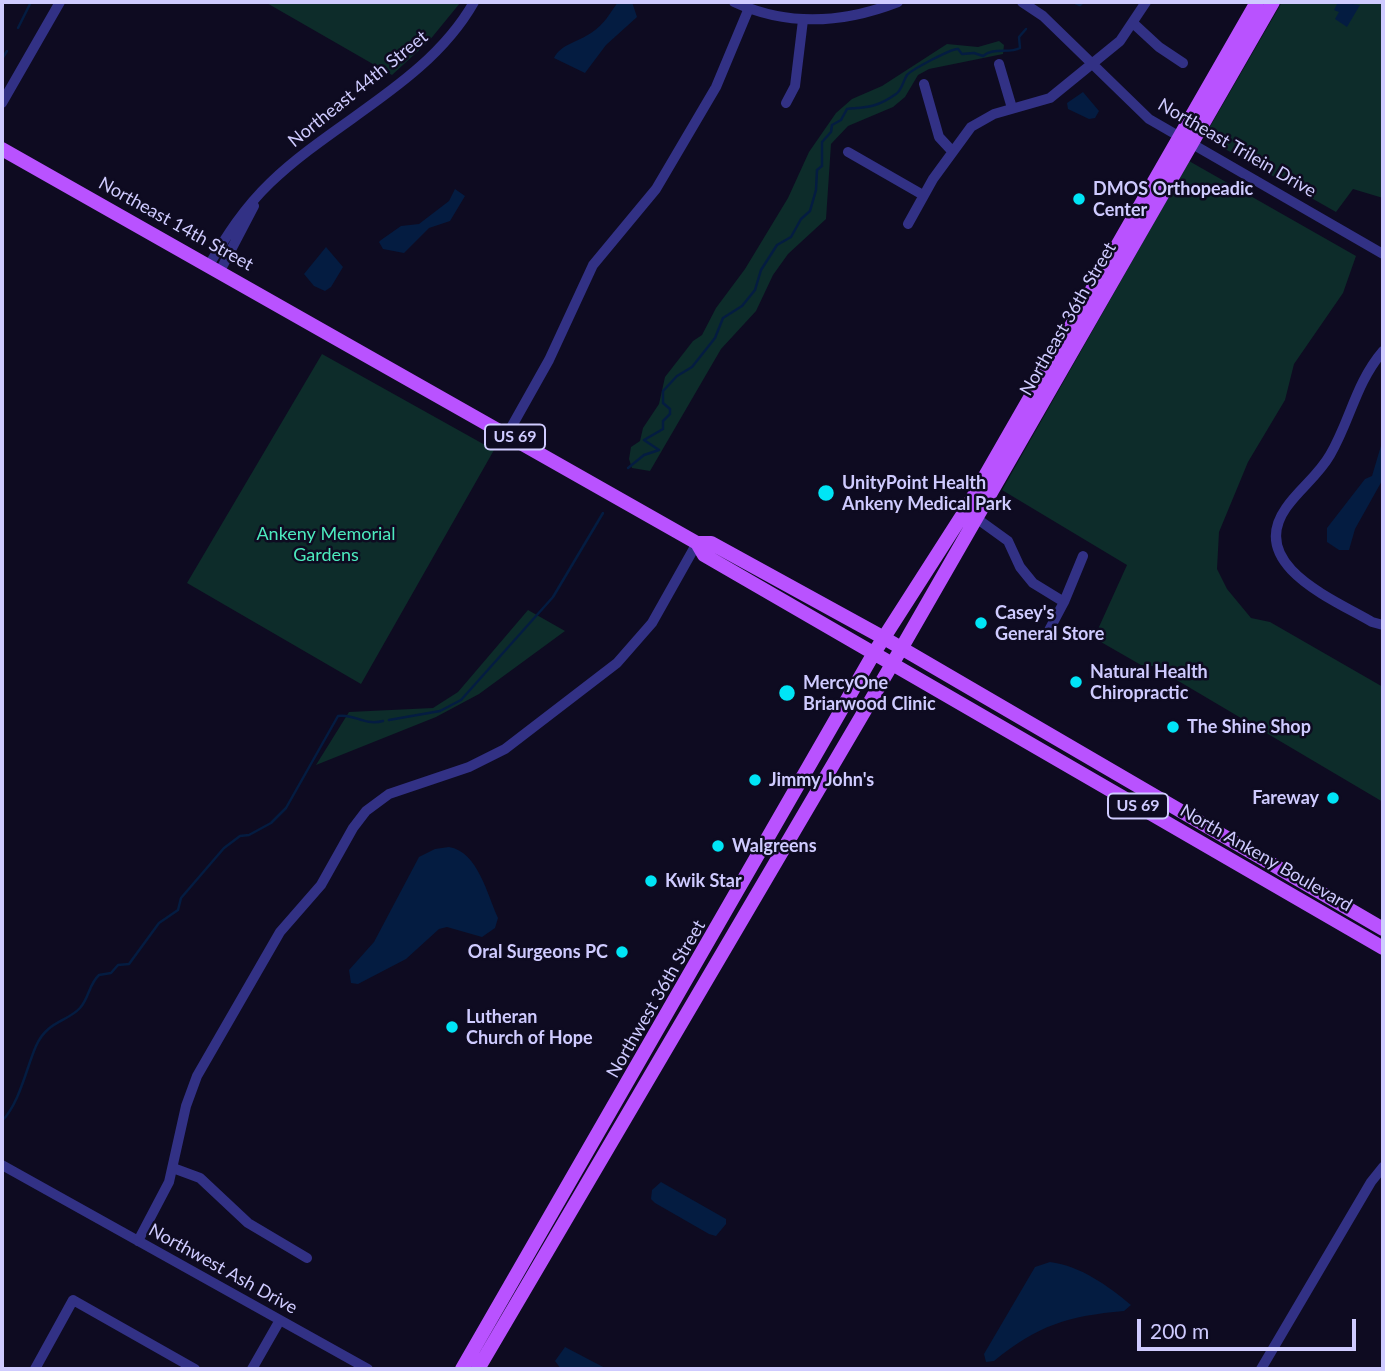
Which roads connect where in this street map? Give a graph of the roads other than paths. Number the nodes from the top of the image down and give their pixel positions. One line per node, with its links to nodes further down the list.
1 (60, 2): 16 (street)
2 (474, 2): 26 (street, Northeast 44th Street)
3 (734, 2): 9 (street)
4 (898, 2): 10 (street)
5 (1022, 2): 14 (street, Northeast Trilein Drive)
6 (1146, 2): 11 (street)
7 (1257, 2): 19 (main road, Northeast 36th Street)
8 (1273, 2): 19 (main road, Northeast 36th Street)
9 (749, 8): 10 (street); 29 (street)
10 (803, 20): 17 (street)
11 (1133, 23): 12 (street); 14 (street)
12 (1183, 63)
13 (999, 64): 18 (street)
14 (1092, 65): 18 (street); 19 (street, Northeast Trilein Drive)
15 (924, 85): 21 (street)
16 (2, 103)
17 (786, 103)
18 (1012, 108): 21 (street)
19 (1186, 139): 25 (street, Northeast Trilein Drive); 30 (main road, Northeast 36th Street)
20 (2, 149): 26 (main road, Northeast 14th Street / US 69)
21 (952, 151): 23 (street)
22 (848, 152): 23 (street)
23 (923, 195): 24 (street)
24 (908, 225)
25 (1383, 254)
26 (215, 268): 27 (main road, Northeast 14th Street / US 69)
27 (331, 334): 29 (main road, North Ankeny Boulevard / US 69)
28 (1383, 351): 34 (street)
29 (508, 433): 31 (main road, North Ankeny Boulevard / US 69)
30 (970, 514): 33 (street); 36 (main road, Northeast 36th Street); 37 (main road, Northeast 36th Street)
31 (697, 543): 36 (main road, North Ankeny Boulevard / US 69); 42 (street)
32 (1083, 556): 33 (street)
33 (1064, 601): 35 (street)
34 (1383, 625)
35 (1047, 634)
36 (879, 646): 37 (main road, North Ankeny Boulevard / US 69); 50 (main road, Northwest 36th Street)
37 (897, 656): 38 (main road, North Ankeny Boulevard / US 69); 39 (main road, North Ankeny Boulevard / US 69); 51 (main road, Northwest 36th Street)
38 (1383, 929)
39 (1383, 948)
40 (2, 1165): 43 (street, Northwest Ash Drive)
41 (1383, 1167): 52 (street)
42 (173, 1168): 43 (street); 44 (street)
43 (138, 1241): 45 (street, Northwest Ash Drive)
44 (307, 1258)
45 (280, 1320): 48 (street); 49 (street, Northwest Ash Drive)
46 (35, 1369): 47 (street)
47 (195, 1369)
48 (252, 1369)
49 (368, 1369)
50 (462, 1369)
51 (478, 1369)
52 (1261, 1369)

